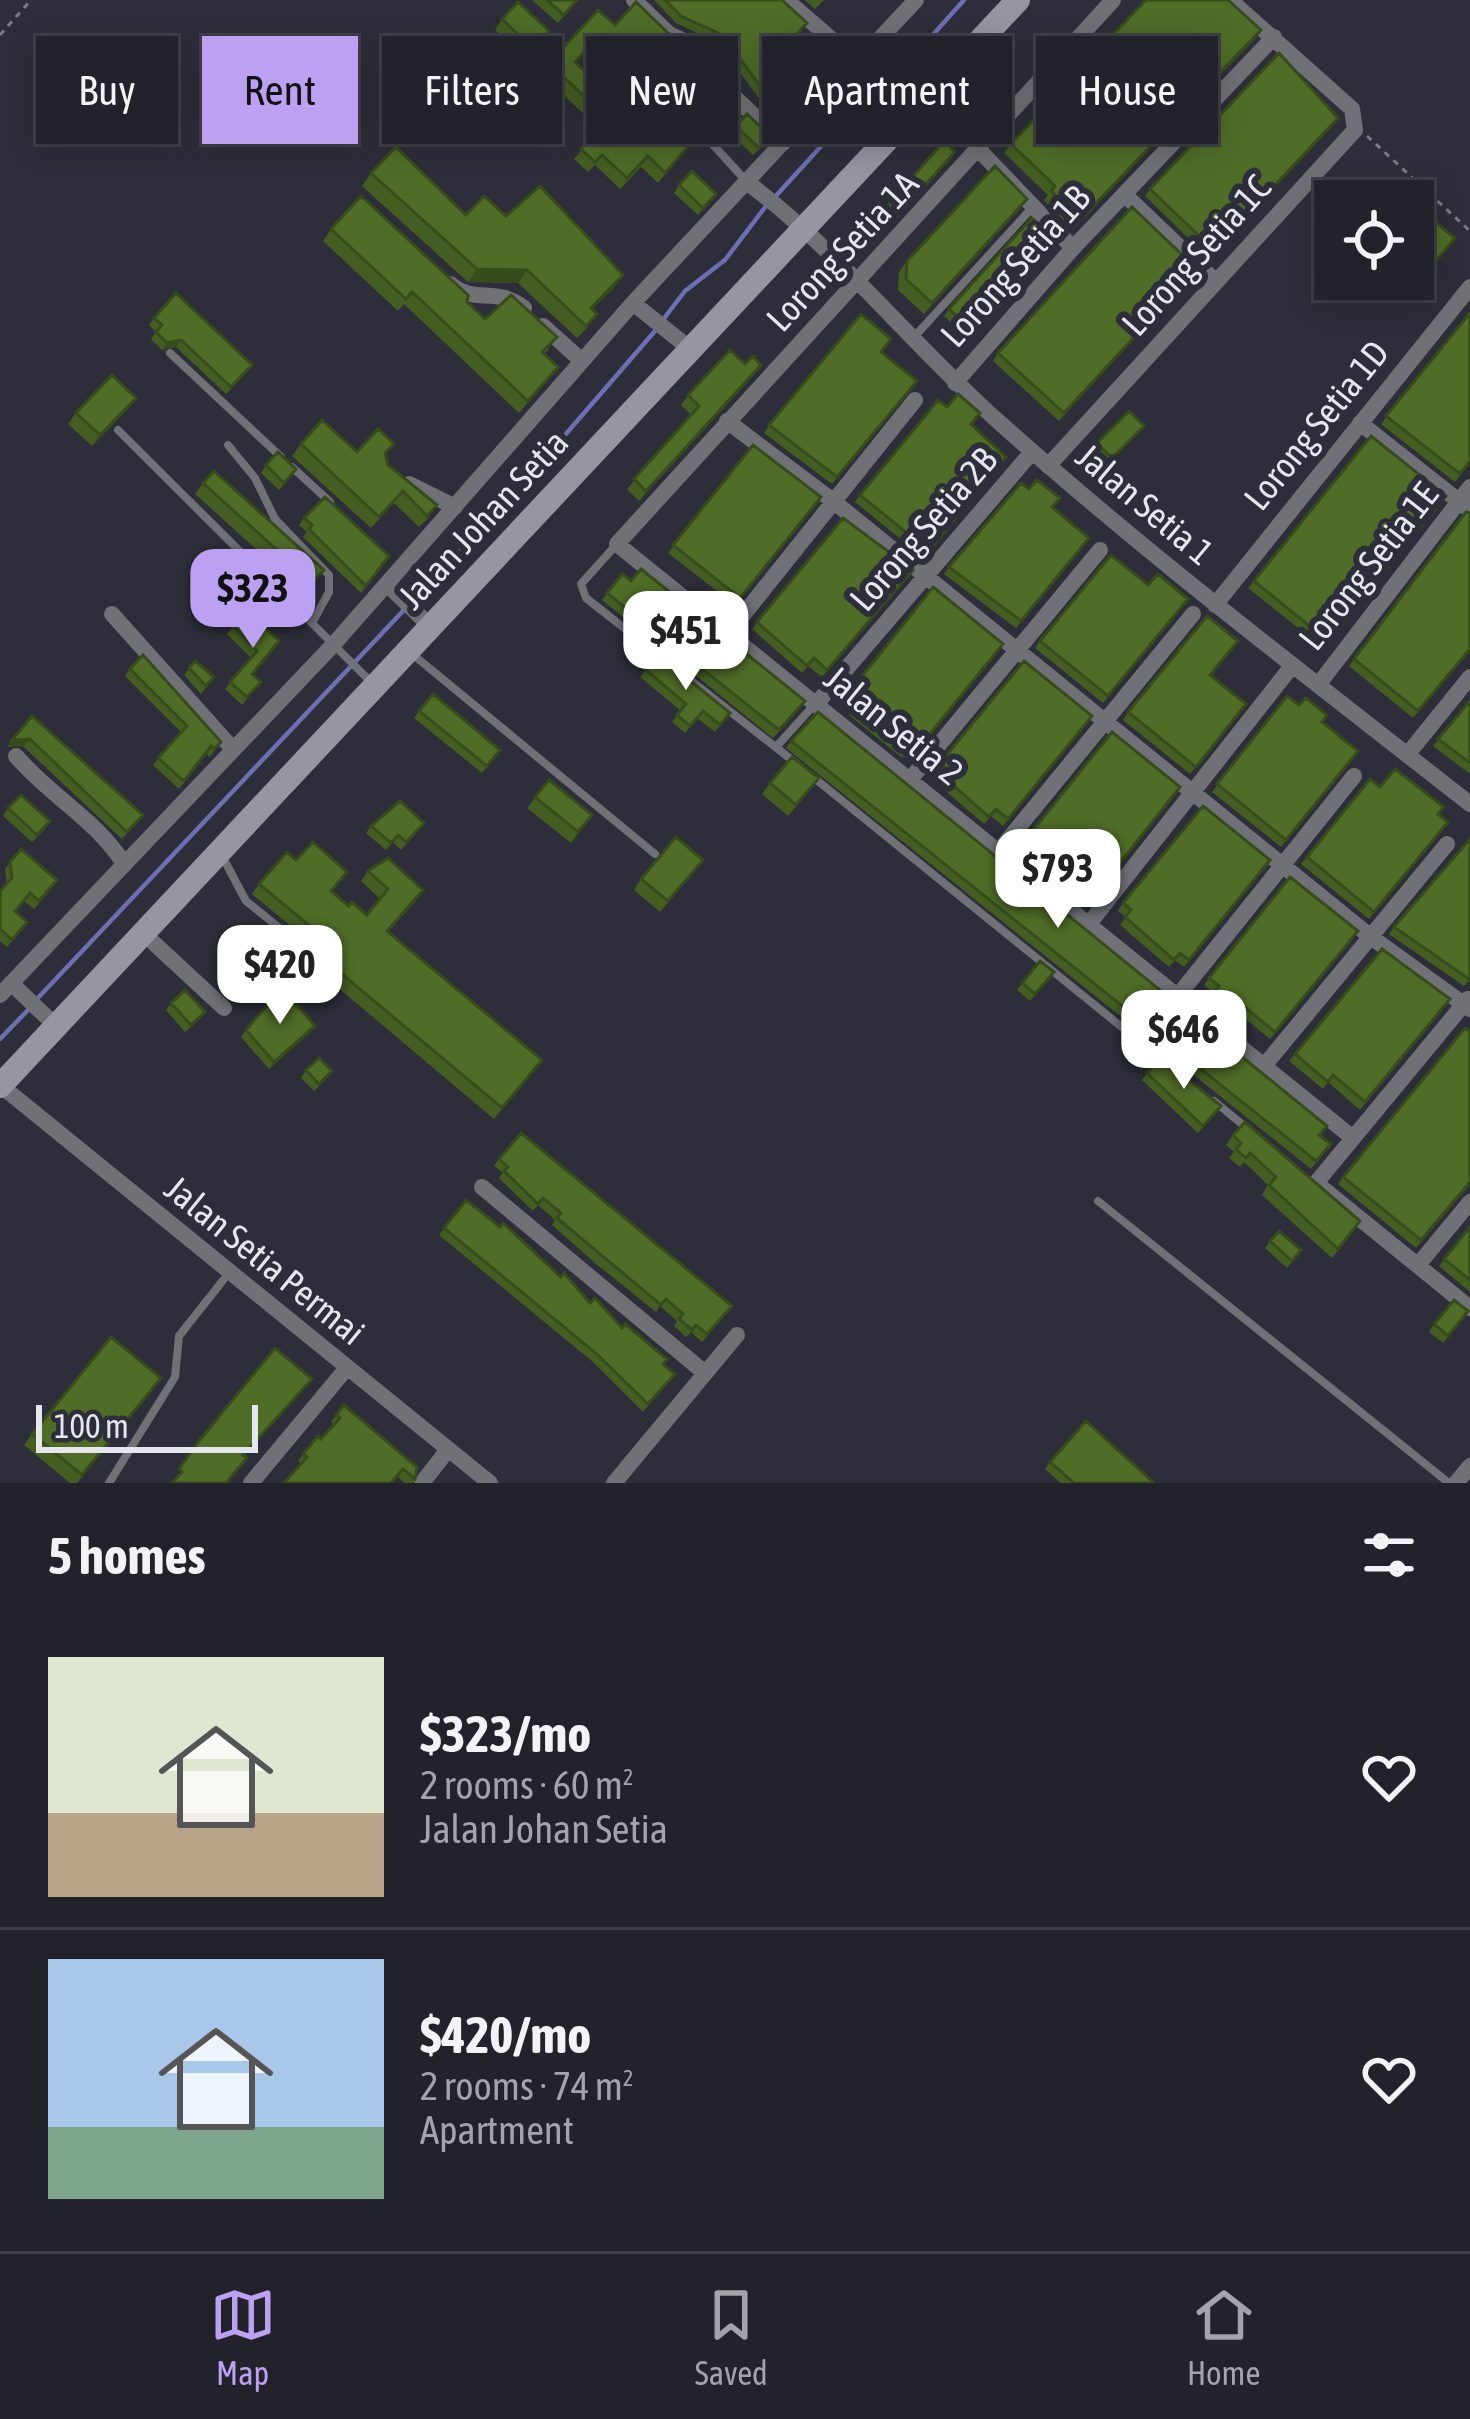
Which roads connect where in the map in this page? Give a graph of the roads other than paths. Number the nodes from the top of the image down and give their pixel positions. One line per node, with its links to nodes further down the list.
1 (634, 0): 13 (street)
2 (786, 0): 7 (street)
3 (916, 0): 8 (street)
4 (1018, 0): 21 (main road, Jalan Johan Setia)
5 (1113, 0): 9 (street, Lorong Setia 1A)
6 (1231, 0): 10 (street)
7 (827, 36)
8 (881, 36)
9 (1081, 36)
10 (1274, 37): 12 (street, Lorong Setia 1B); 24 (street, Lorong Setia 1C)
11 (1036, 87): 17 (street, Lorong Setia 1A)
12 (1218, 95)
13 (762, 123)
14 (713, 144): 18 (lane)
15 (782, 144): 18 (street)
16 (1170, 144): 19 (street, Lorong Setia 1B)
17 (980, 151): 20 (street); 25 (street, Lorong Setia 1A)
18 (751, 185): 21 (street, Jalan Setia 1); 27 (street)
19 (1124, 194): 22 (street, Lorong Setia 1B); 24 (street)
20 (1031, 209): 22 (street); 28 (lane)
21 (791, 222): 25 (street, Jalan Setia 1); 29 (main road, Jalan Johan Setia)
22 (1073, 248): 32 (street, Lorong Setia 1B)
23 (440, 274): 31 (street)
24 (1216, 282): 39 (street, Lorong Setia 1C)
25 (858, 283): 28 (street, Jalan Setia 1); 34 (street, Lorong Setia 1A)
26 (1470, 287): 35 (street, Lorong Setia 1D)
27 (637, 306): 29 (street); 31 (street)
28 (912, 340): 32 (street, Jalan Setia 1)
29 (681, 342): 54 (main road, Jalan Johan Setia)
30 (170, 353): 43 (lane)
31 (582, 361): 44 (street)
32 (955, 383): 38 (street, Jalan Setia 1)
33 (915, 400): 42 (street)
34 (727, 421): 42 (street); 45 (street, Lorong Setia 1A)
35 (1360, 423): 41 (street); 51 (street, Lorong Setia 1D)
36 (118, 430): 55 (lane)
37 (228, 445): 55 (lane)
38 (1032, 452): 39 (street, Jalan Setia 1); 49 (street, Lorong Setia 2B)
39 (1048, 466): 51 (street, Jalan Setia 1)
40 (389, 468): 44 (street)
41 (1466, 500): 63 (street, Lorong Setia 1E)
42 (833, 501): 49 (street); 56 (street)
43 (335, 507)
44 (455, 507): 48 (street)
45 (616, 544): 56 (street, Jalan Setia 2); 66 (lane)
46 (1100, 550): 57 (street)
47 (385, 553): 48 (lane)
48 (401, 568): 50 (street)
49 (923, 578): 57 (street); 64 (street, Lorong Setia 2B)
50 (392, 588): 54 (street); 58 (street)
51 (1214, 605): 60 (street, Jalan Setia 1)
52 (112, 614): 67 (street)
53 (1192, 614): 65 (street)
54 (425, 621): 59 (main road, Jalan Johan Setia)
55 (312, 623): 58 (lane)
56 (727, 635): 64 (street, Jalan Setia 2)
57 (1016, 648): 65 (street); 71 (street)
58 (339, 650): 62 (lane); 67 (street)
59 (410, 652): 62 (main road, Jalan Johan Setia); 77 (lane)
60 (1292, 666): 63 (street, Jalan Setia 1); 72 (street)
61 (1470, 677): 68 (street)
62 (369, 679): 76 (main road, Jalan Johan Setia)
63 (1318, 685): 68 (street, Jalan Setia 1)
64 (817, 703): 66 (lane); 71 (street, Jalan Setia 2)
65 (1104, 718): 72 (street); 75 (street)
66 (776, 747): 89 (lane)
67 (232, 748): 78 (street)
68 (1407, 754): 73 (street, Jalan Setia 1)
69 (16, 756): 78 (street)
70 (1354, 776): 79 (street)
71 (909, 782): 75 (street, Jalan Setia 2)
72 (1193, 792): 79 (street); 80 (street)
73 (1470, 804)
74 (1447, 844): 82 (street)
75 (998, 852): 80 (street, Jalan Setia 2)
76 (220, 853): 81 (main road, Jalan Johan Setia); 83 (lane)
77 (655, 854)
78 (123, 862): 84 (street)
79 (1284, 865): 82 (street); 85 (street)
80 (1088, 925): 85 (street, Jalan Setia 2)
81 (143, 933): 87 (street); 88 (main road, Jalan Johan Setia)
82 (1371, 937): 86 (street); 90 (street)
83 (309, 952)
84 (9, 989): 88 (street)
85 (1178, 997): 90 (street, Jalan Setia 2)
86 (1468, 1004): 94 (street)
87 (224, 1008)
88 (49, 1019): 91 (main road, Jalan Johan Setia)
89 (1167, 1063)
90 (1264, 1066): 94 (street, Jalan Setia 2)
91 (0, 1085): 101 (street, Jalan Setia Permai)
92 (1204, 1093): 93 (lane)
93 (1260, 1138)
94 (1353, 1138): 96 (street)
95 (1297, 1168): 96 (lane)
96 (1316, 1183): 100 (street)
97 (482, 1187): 105 (street)
98 (1098, 1201): 113 (lane)
99 (1470, 1202): 100 (street)
100 (1418, 1265): 102 (street)
101 (229, 1272): 104 (street, Jalan Setia Permai); 108 (lane)
102 (1470, 1308)
103 (736, 1335): 105 (street)
104 (346, 1369): 106 (street, Jalan Setia Permai); 109 (street)
105 (705, 1373): 112 (street)
106 (447, 1451): 110 (street); 111 (street, Jalan Setia Permai)
107 (1470, 1466): 113 (street)
108 (109, 1483)
109 (251, 1483)
110 (422, 1483)
111 (490, 1483)
112 (614, 1483)
113 (1453, 1483)

